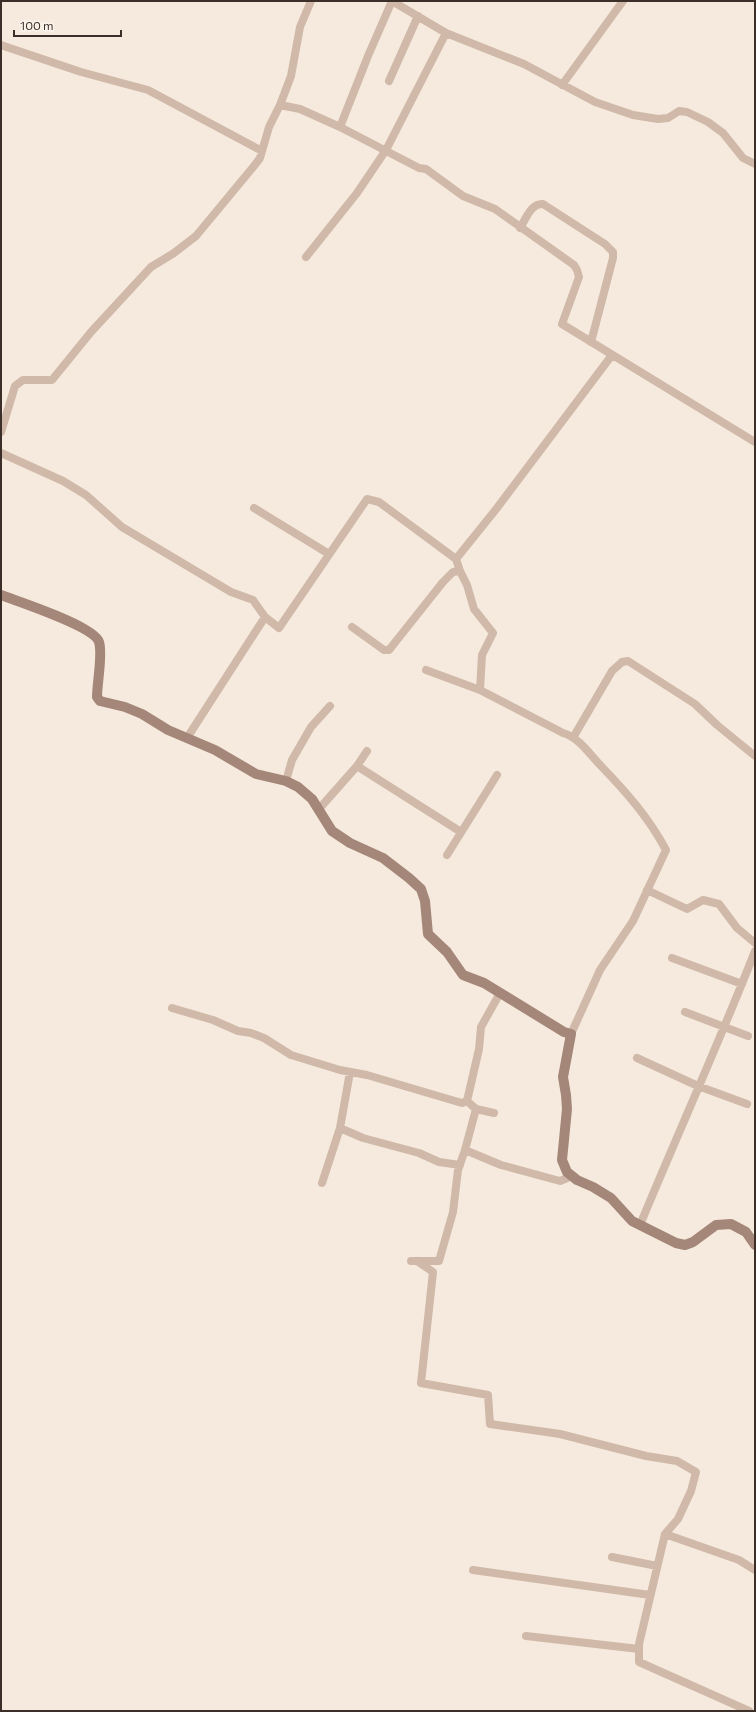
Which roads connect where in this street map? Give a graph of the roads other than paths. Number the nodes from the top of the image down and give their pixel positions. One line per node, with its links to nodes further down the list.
1 (311, 1): 9 (street)
2 (392, 1): 4 (street); 10 (street)
3 (623, 1): 8 (street)
4 (418, 16): 5 (street); 7 (street)
5 (446, 33): 8 (street); 11 (street)
6 (1, 45): 12 (street)
7 (389, 81)
8 (562, 85): 13 (street)
9 (280, 105): 10 (street); 12 (street)
10 (340, 127): 11 (street)
11 (386, 150): 14 (street); 15 (street)
12 (262, 151): 18 (street)
13 (755, 164)
14 (520, 228): 16 (street); 16 (street)
15 (306, 257)
16 (591, 342): 17 (street)
17 (612, 354): 19 (street); 23 (street)
18 (1, 432)
19 (755, 442)
20 (1, 452): 26 (street)
21 (254, 508): 22 (street)
22 (329, 554): 23 (street); 26 (street)
23 (456, 559): 24 (street)
24 (460, 572): 27 (street); 29 (street)
25 (1, 594): 32 (street)
26 (265, 617): 32 (street)
27 (352, 627)
28 (426, 670): 29 (street)
29 (480, 690): 31 (street)
30 (330, 706): 37 (street)
31 (574, 736): 34 (street); 41 (street)
32 (187, 738): 37 (street)
33 (367, 751): 35 (street)
34 (755, 756)
35 (357, 766): 38 (street); 39 (street)
36 (497, 775): 39 (street)
37 (286, 781): 38 (street)
38 (319, 809): 46 (street)
39 (462, 832): 40 (street)
40 (447, 855)
41 (647, 890): 42 (street); 50 (street)
42 (755, 943)
43 (755, 950): 45 (street)
44 (672, 958): 45 (street)
45 (742, 984): 49 (street)
46 (500, 993): 50 (street); 55 (street)
47 (172, 1008): 53 (street)
48 (685, 1012): 49 (street)
49 (725, 1027): 51 (street); 54 (street)
50 (570, 1034): 62 (street)
51 (748, 1036)
52 (637, 1058): 54 (street)
53 (350, 1072): 55 (street); 59 (street)
54 (698, 1086): 56 (street); 64 (street)
55 (467, 1101): 57 (street)
56 (747, 1104)
57 (476, 1109): 58 (street); 60 (street)
58 (494, 1112)
59 (340, 1128): 61 (street); 63 (street)
60 (465, 1150): 61 (street); 62 (street)
61 (460, 1165): 66 (street)
62 (572, 1176): 64 (street)
63 (322, 1183)
64 (640, 1225): 65 (street)
65 (755, 1245)
66 (664, 1534): 68 (street); 70 (street)
67 (612, 1557): 68 (street)
68 (657, 1566): 71 (street)
69 (473, 1570): 71 (street)
70 (755, 1570)
71 (650, 1594): 73 (street)
72 (526, 1636): 73 (street)
73 (639, 1649): 74 (street)
74 (749, 1711)

